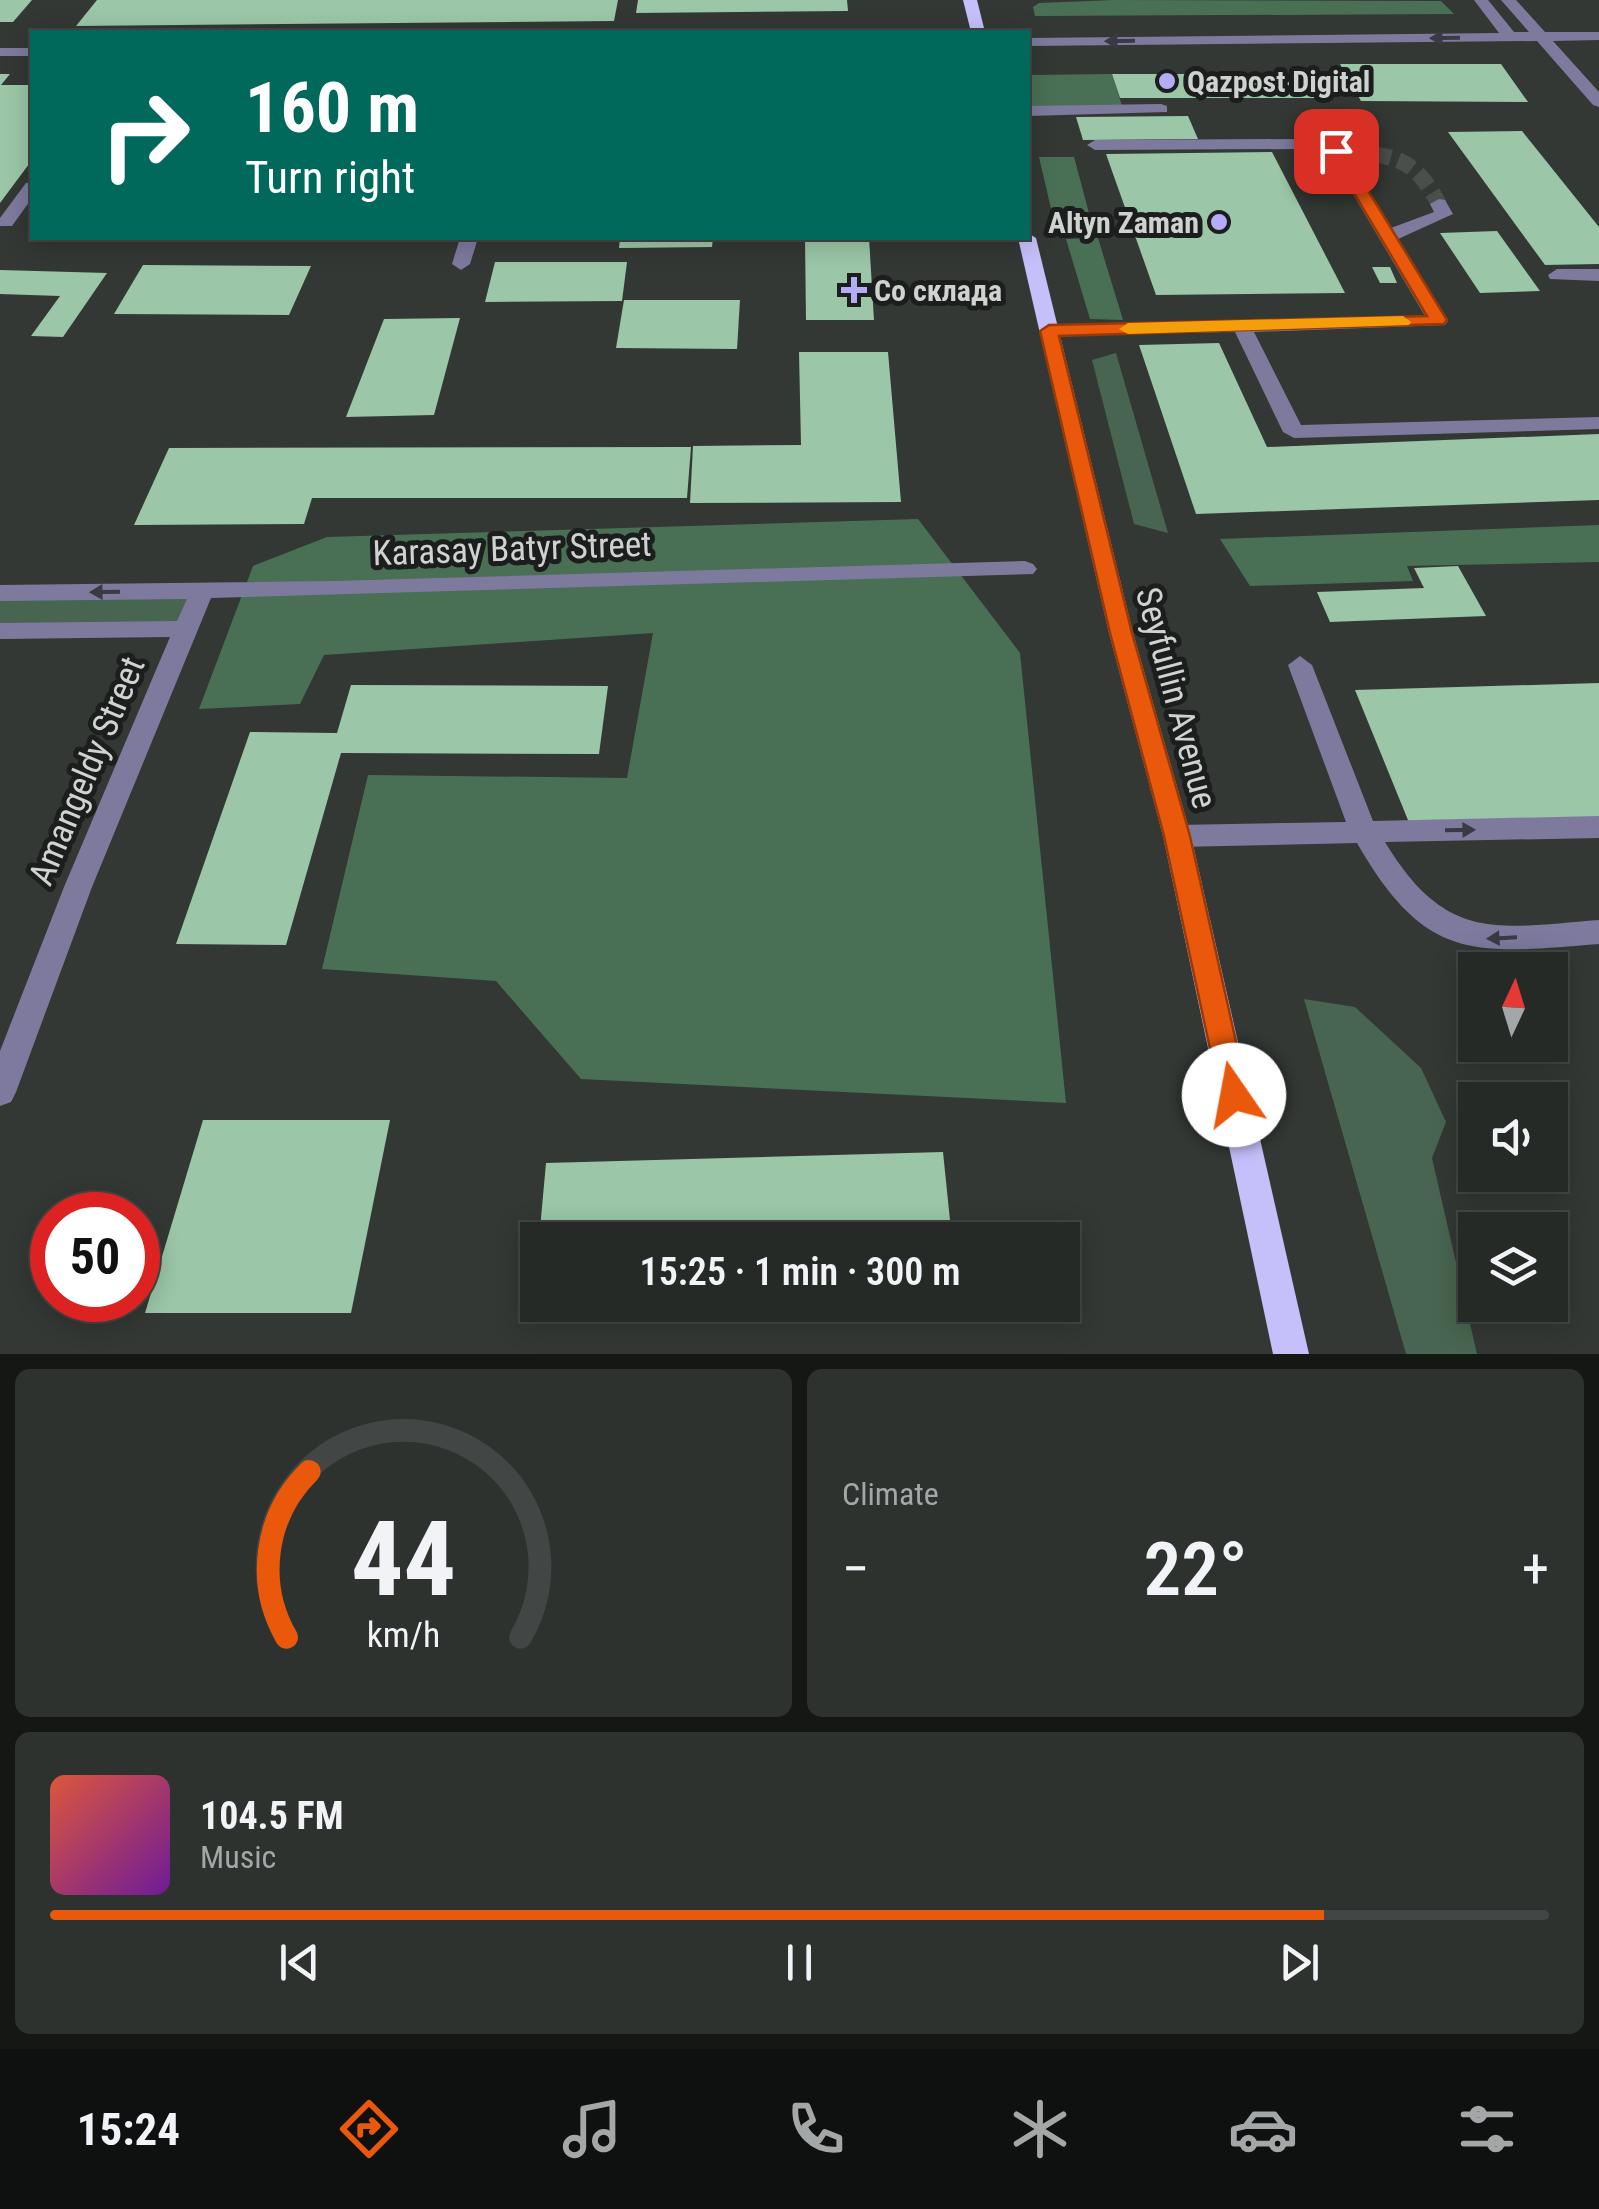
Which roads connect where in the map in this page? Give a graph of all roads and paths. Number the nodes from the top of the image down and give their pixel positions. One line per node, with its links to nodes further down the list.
1 (970, 0): 4 (main road)
2 (1481, 0): 6 (street)
3 (1508, 0): 7 (street)
4 (978, 30)
5 (1599, 36): 7 (street)
6 (1510, 37): 7 (street); 8 (street, one-way to 8)
7 (1542, 37): 11 (street)
8 (1030, 42)
9 (0, 52): 10 (street)
10 (30, 52)
11 (1599, 102)
12 (1161, 110): 13 (street)
13 (1030, 111)
14 (1095, 146): 18 (street)
15 (30, 190): 17 (street)
16 (1440, 204): 18 (street)
17 (6, 222)
18 (1388, 236): 24 (street)
19 (468, 240): 21 (street)
20 (1028, 240): 25 (main road, Seyfullin Avenue)
21 (461, 264)
22 (1557, 275): 23 (street)
23 (1599, 275)
24 (1242, 326): 25 (street); 26 (street)
25 (1049, 331): 35 (main road, Seyfullin Avenue)
26 (1599, 423)
27 (1025, 569): 28 (street, Karasay Batyr Street)
28 (202, 591): 29 (street, Karasay Batyr Street, one-way to 29); 30 (street, Amangeldy Street)
29 (0, 593)
30 (186, 629): 31 (street); 37 (street, Amangeldy Street)
31 (0, 631)
32 (1300, 665): 34 (street)
33 (1599, 827): 34 (street, one-way to 33)
34 (1362, 833): 35 (street); 36 (street, one-way to 34)
35 (1177, 836): 38 (main road, Seyfullin Avenue)
36 (1599, 932)
37 (0, 1092)
38 (1291, 1354)

